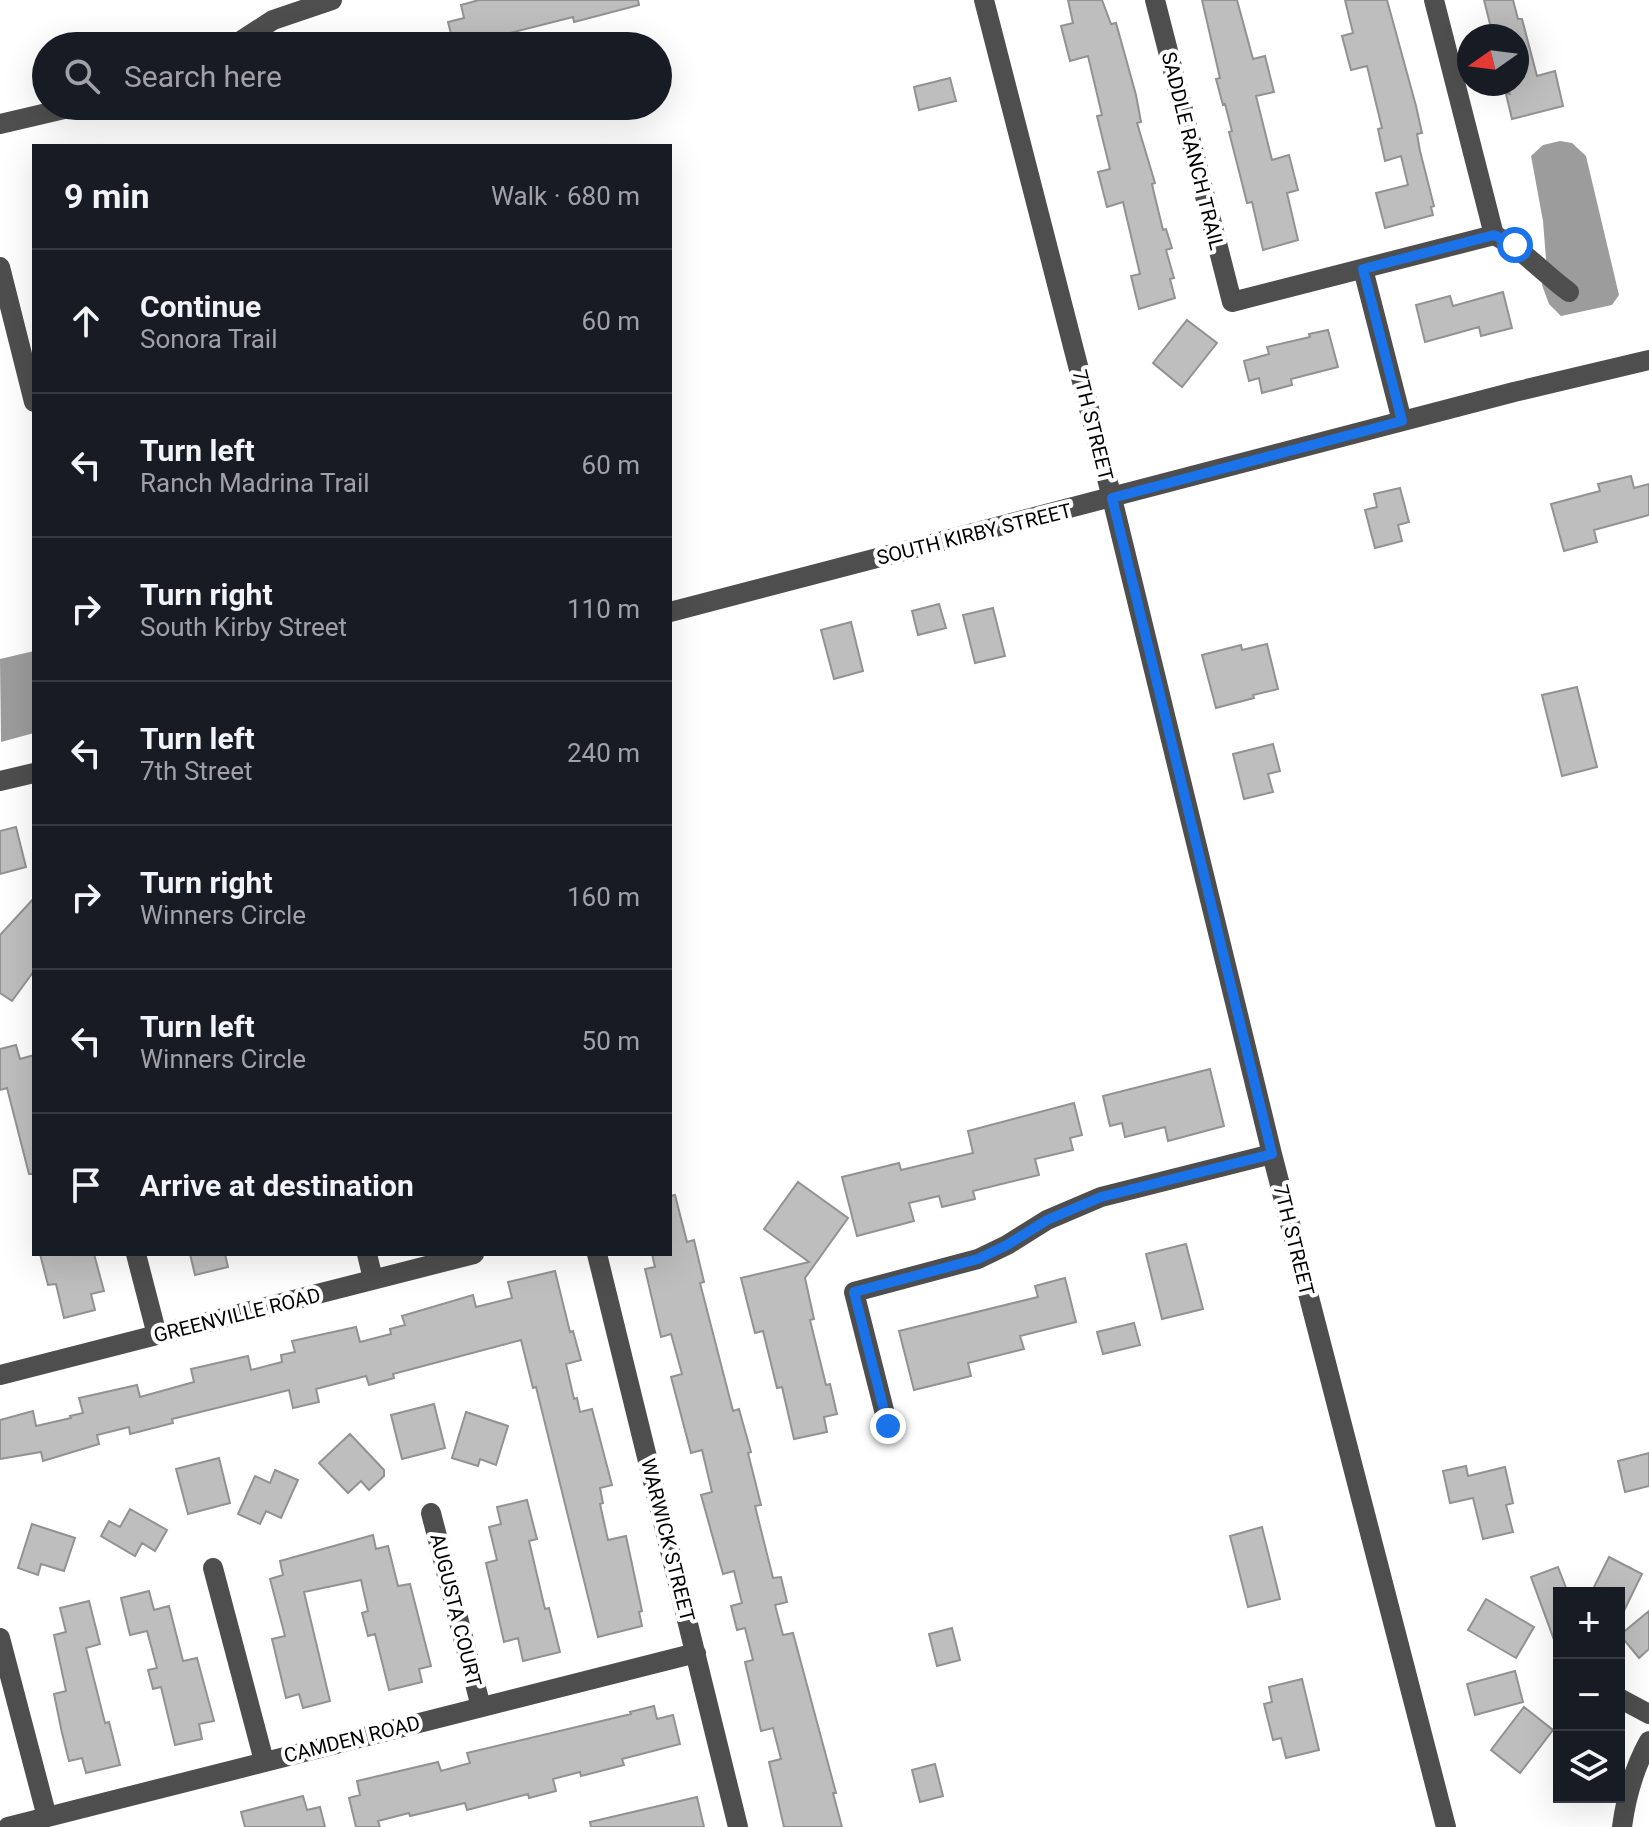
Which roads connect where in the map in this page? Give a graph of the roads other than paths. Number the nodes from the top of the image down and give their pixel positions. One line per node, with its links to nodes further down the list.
1 (332, 0): 5 (street)
2 (984, 0): 15 (street, 7TH STREET)
3 (1155, 0): 10 (street, SADDLE RANCH TRAIL)
4 (1434, 0): 8 (street)
5 (255, 32)
6 (32, 117): 7 (street)
7 (0, 124)
8 (1494, 235): 10 (street); 11 (street)
9 (0, 267): 13 (street)
10 (1363, 269): 14 (street)
11 (1569, 292)
12 (1649, 360): 14 (street, SOUTH KIRBY STREET)
13 (30, 370)
14 (1402, 421): 15 (street, SOUTH KIRBY STREET)
15 (1112, 498): 16 (street, SOUTH KIRBY STREET); 19 (street, 7TH STREET)
16 (672, 611)
17 (32, 773): 18 (street)
18 (0, 781)
19 (1272, 1154): 27 (street); 40 (street, 7TH STREET)
20 (137, 1256): 25 (street)
21 (367, 1256): 24 (street)
22 (466, 1256): 24 (street, GREENVILLE ROAD)
23 (597, 1256): 31 (street, WARWICK STREET)
24 (373, 1279): 25 (street, GREENVILLE ROAD)
25 (157, 1335): 26 (street, GREENVILLE ROAD)
26 (0, 1375)
27 (888, 1426)
28 (431, 1513): 33 (street, AUGUSTA COURT)
29 (213, 1568): 36 (street)
30 (0, 1638): 37 (street)
31 (696, 1653): 33 (street, CAMDEN ROAD); 39 (street, WARWICK STREET)
32 (1625, 1701): 34 (street)
33 (481, 1707): 36 (street, CAMDEN ROAD)
34 (1649, 1714)
35 (1649, 1741): 41 (street)
36 (264, 1761): 37 (street, CAMDEN ROAD)
37 (47, 1817): 38 (street, CAMDEN ROAD)
38 (8, 1827)
39 (738, 1827)
40 (1446, 1827)
41 (1622, 1827)

